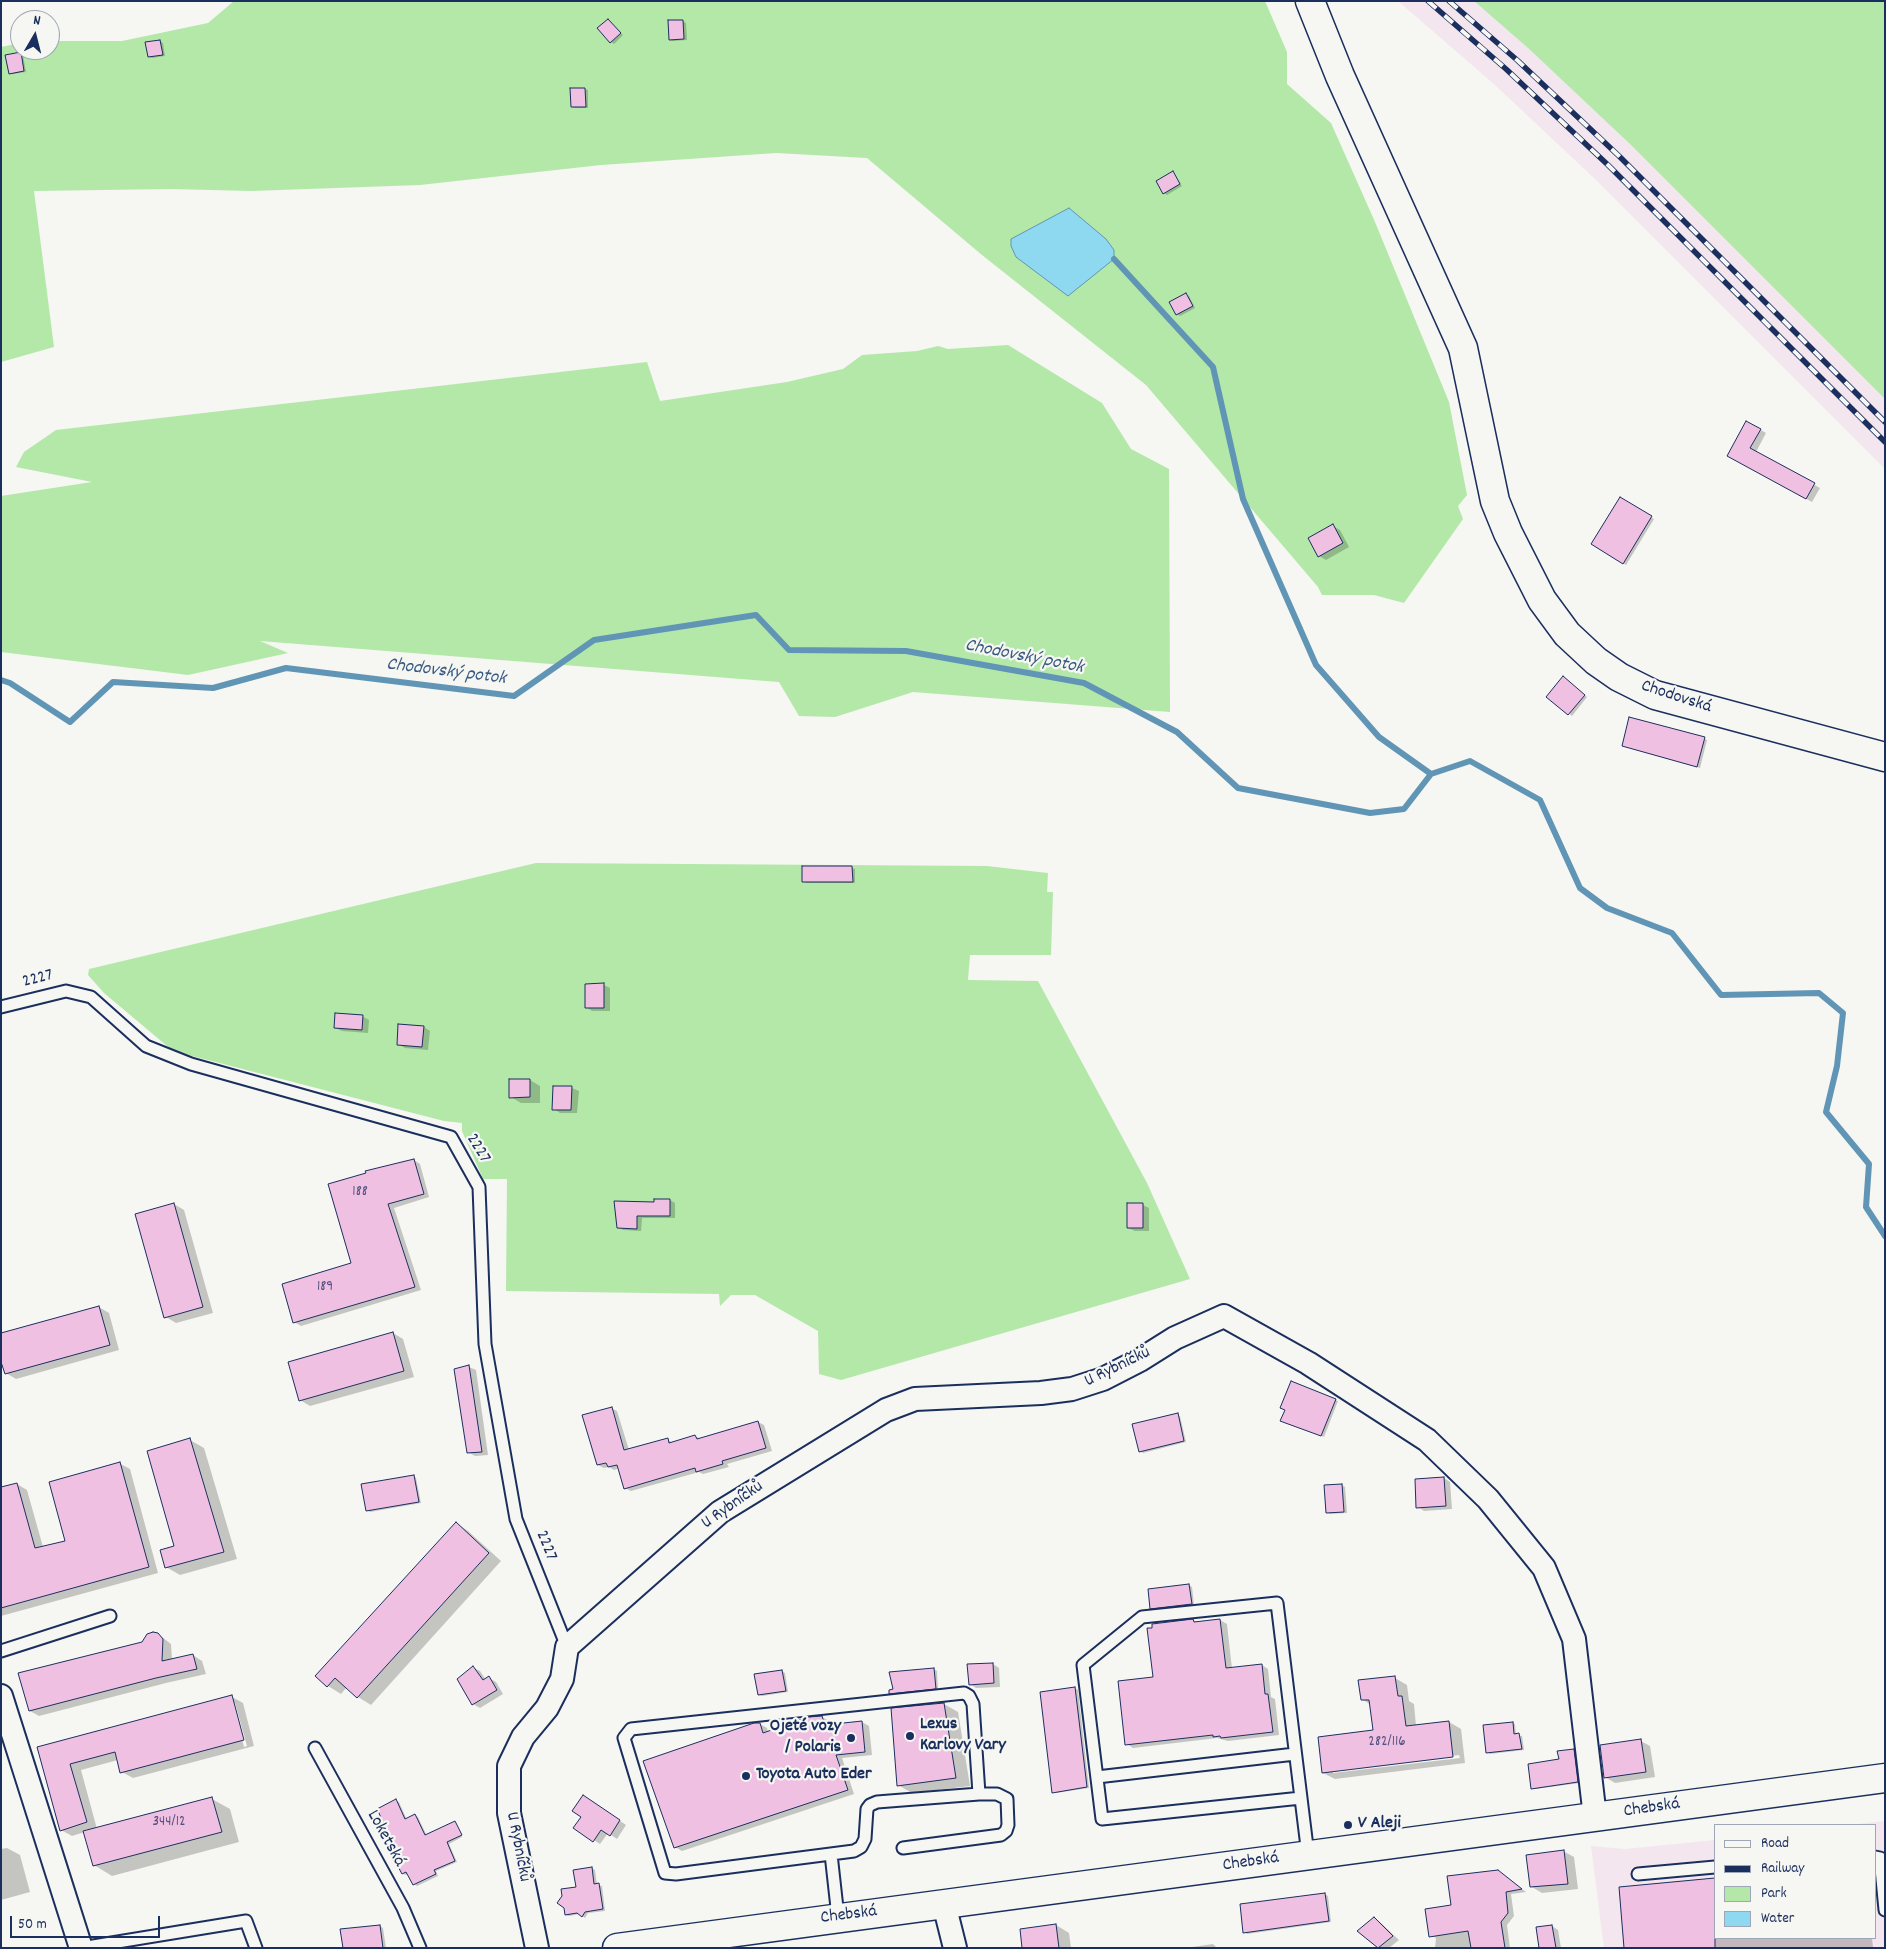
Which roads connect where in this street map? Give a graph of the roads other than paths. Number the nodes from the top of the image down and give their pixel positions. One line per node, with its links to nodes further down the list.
1 (1310, 1): 2 (street, Chodovská)
2 (1885, 757)
3 (1, 1007): 5 (lane, 2227)
4 (110, 1616): 6 (lane)
5 (567, 1647): 14 (street, U Rybníčků); 27 (street, U Rybníčků)
6 (1, 1651)
7 (1, 1696): 24 (street)
8 (315, 1748): 26 (lane, Loketská)
9 (1295, 1754): 10 (lane); 10 (lane); 13 (lane)
10 (1097, 1777): 13 (lane)
11 (1885, 1778): 14 (street, Chebská)
12 (979, 1794): 15 (lane); 16 (lane); 16 (lane)
13 (1301, 1798): 17 (lane)
14 (1595, 1817): 17 (street, Chebská)
15 (903, 1848)
16 (831, 1854): 23 (lane)
17 (1308, 1856): 21 (street, Chebská)
18 (1880, 1858): 22 (lane)
19 (1714, 1867): 20 (lane)
20 (1638, 1874)
21 (944, 1904): 23 (street, Chebská); 29 (street)
22 (1885, 1910)
23 (838, 1918): 28 (street, Chebská)
24 (81, 1948): 25 (lane)
25 (256, 1948)
26 (420, 1948)
27 (537, 1948)
28 (617, 1948)
29 (955, 1948)

